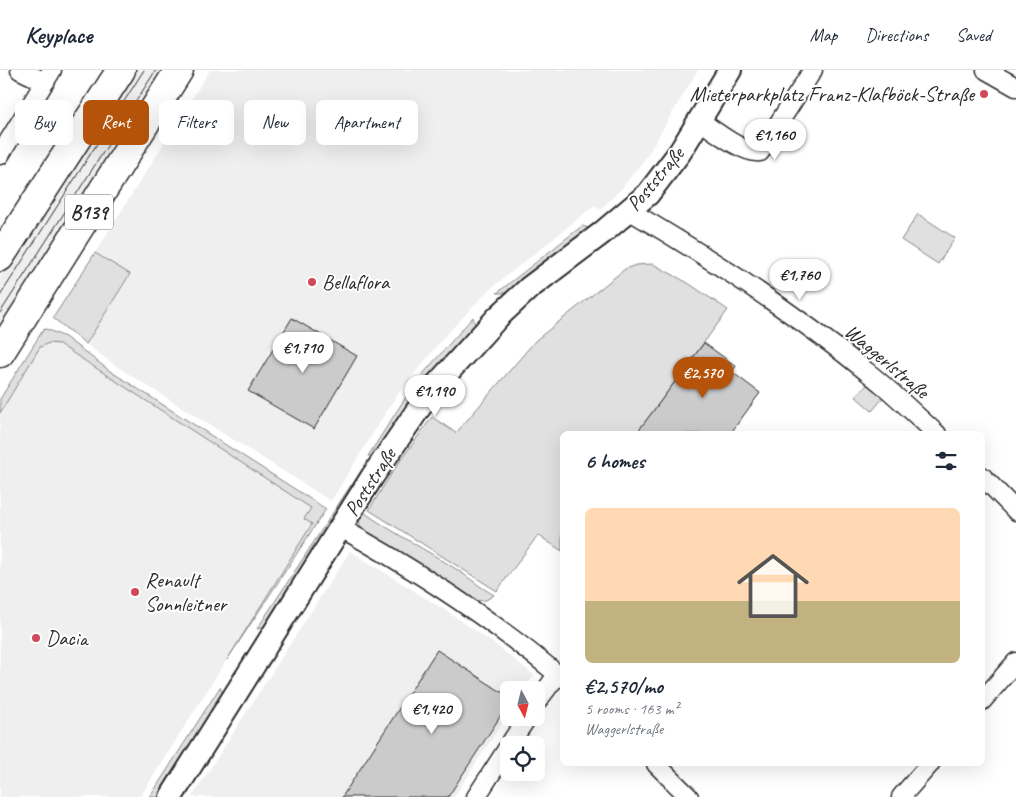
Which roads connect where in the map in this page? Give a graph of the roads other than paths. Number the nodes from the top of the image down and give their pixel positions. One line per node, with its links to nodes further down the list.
1 (20, 70): 7 (street)
2 (121, 70): 12 (main road, B139)
3 (179, 70): 13 (main road, B139)
4 (730, 70): 9 (street, Poststraße)
5 (813, 70): 9 (street)
6 (986, 70): 8 (street)
7 (49, 76): 10 (street)
8 (1016, 88)
9 (698, 120): 11 (street, Poststraße)
10 (0, 156)
11 (630, 210): 14 (street, Waggerlstraße); 17 (street, Poststraße)
12 (0, 257)
13 (0, 353)
14 (934, 431)
15 (985, 479): 16 (street)
16 (1016, 511)
17 (340, 528): 19 (street); 25 (street, Poststraße)
18 (1016, 662): 21 (street)
19 (560, 676): 20 (street)
20 (545, 693)
21 (985, 698)
22 (500, 760): 26 (street)
23 (658, 766): 27 (street)
24 (928, 766): 28 (street)
25 (170, 797)
26 (476, 797)
27 (689, 797)
28 (902, 797)

